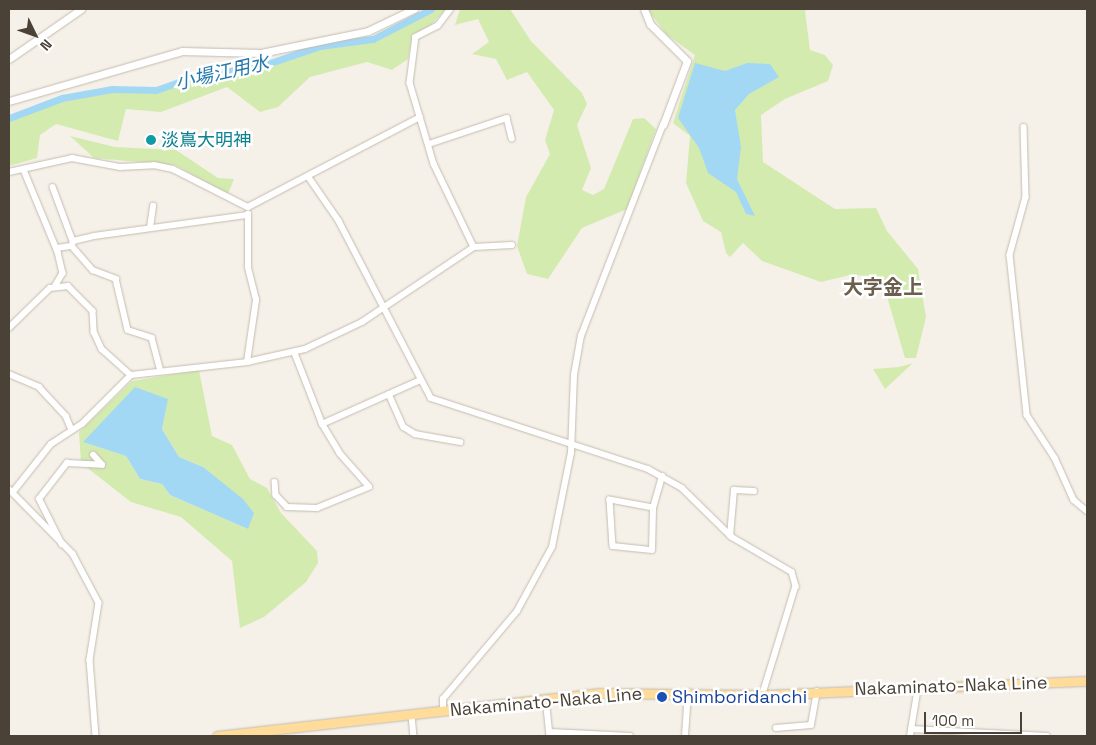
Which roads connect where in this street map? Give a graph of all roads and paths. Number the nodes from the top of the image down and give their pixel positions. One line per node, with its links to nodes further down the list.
1 (81, 9): 5 (street)
2 (414, 9): 6 (street)
3 (451, 9): 7 (street)
4 (644, 9): 8 (street)
5 (9, 59)
6 (9, 101)
7 (420, 116): 11 (street); 14 (street)
8 (664, 125): 37 (street)
9 (1024, 127): 44 (street)
10 (512, 138): 11 (street)
11 (428, 144): 22 (street)
12 (24, 170): 13 (street); 17 (street); 23 (street)
13 (9, 172)
14 (308, 176): 17 (street); 25 (street)
15 (52, 187): 20 (street)
16 (153, 206): 19 (street)
17 (248, 207): 18 (street)
18 (248, 215): 19 (street); 28 (street)
19 (150, 228): 20 (street)
20 (72, 244): 23 (street); 29 (street)
21 (512, 245): 22 (street)
22 (474, 247): 25 (street)
23 (57, 248): 24 (street)
24 (56, 285): 26 (street); 31 (street)
25 (383, 305): 27 (street); 32 (street)
26 (9, 328)
27 (294, 352): 28 (street); 34 (street)
28 (247, 362): 29 (street)
29 (160, 368): 31 (street)
30 (9, 374): 35 (street)
31 (131, 375): 35 (street)
32 (421, 380): 33 (street); 37 (street)
33 (389, 394): 34 (street); 36 (street)
34 (322, 424): 40 (street)
35 (72, 430): 41 (street)
36 (460, 442)
37 (572, 443): 39 (street); 53 (street)
38 (93, 455): 46 (street)
39 (662, 476): 43 (street); 45 (street)
40 (275, 482)
41 (10, 491): 46 (street)
42 (754, 491): 45 (street)
43 (653, 508): 43 (street)
44 (1087, 510)
45 (730, 536): 51 (street)
46 (62, 545): 59 (street)
47 (1087, 681): 48 (main road, Nakaminato-Naka Line)
48 (918, 687): 50 (main road, Nakaminato-Naka Line); 56 (street)
49 (688, 692): 51 (main road, Nakaminato-Naka Line); 52 (main road, Nakaminato-Naka Line); 63 (street)
50 (817, 692): 51 (main road, Nakaminato-Naka Line); 55 (street)
51 (762, 694)
52 (546, 698): 53 (main road, Nakaminato-Naka Line); 58 (street)
53 (444, 710): 54 (main road, Nakaminato-Naka Line)
54 (412, 715): 57 (main road, Nakaminato-Naka Line); 61 (street)
55 (776, 728)
56 (911, 729): 64 (street); 65 (street)
57 (260, 734): 60 (main road, Nakaminato-Naka Line)
58 (550, 734): 62 (street)
59 (96, 736)
60 (216, 736)
61 (414, 736)
62 (630, 736)
63 (685, 736)
64 (910, 736)
65 (1048, 736)

